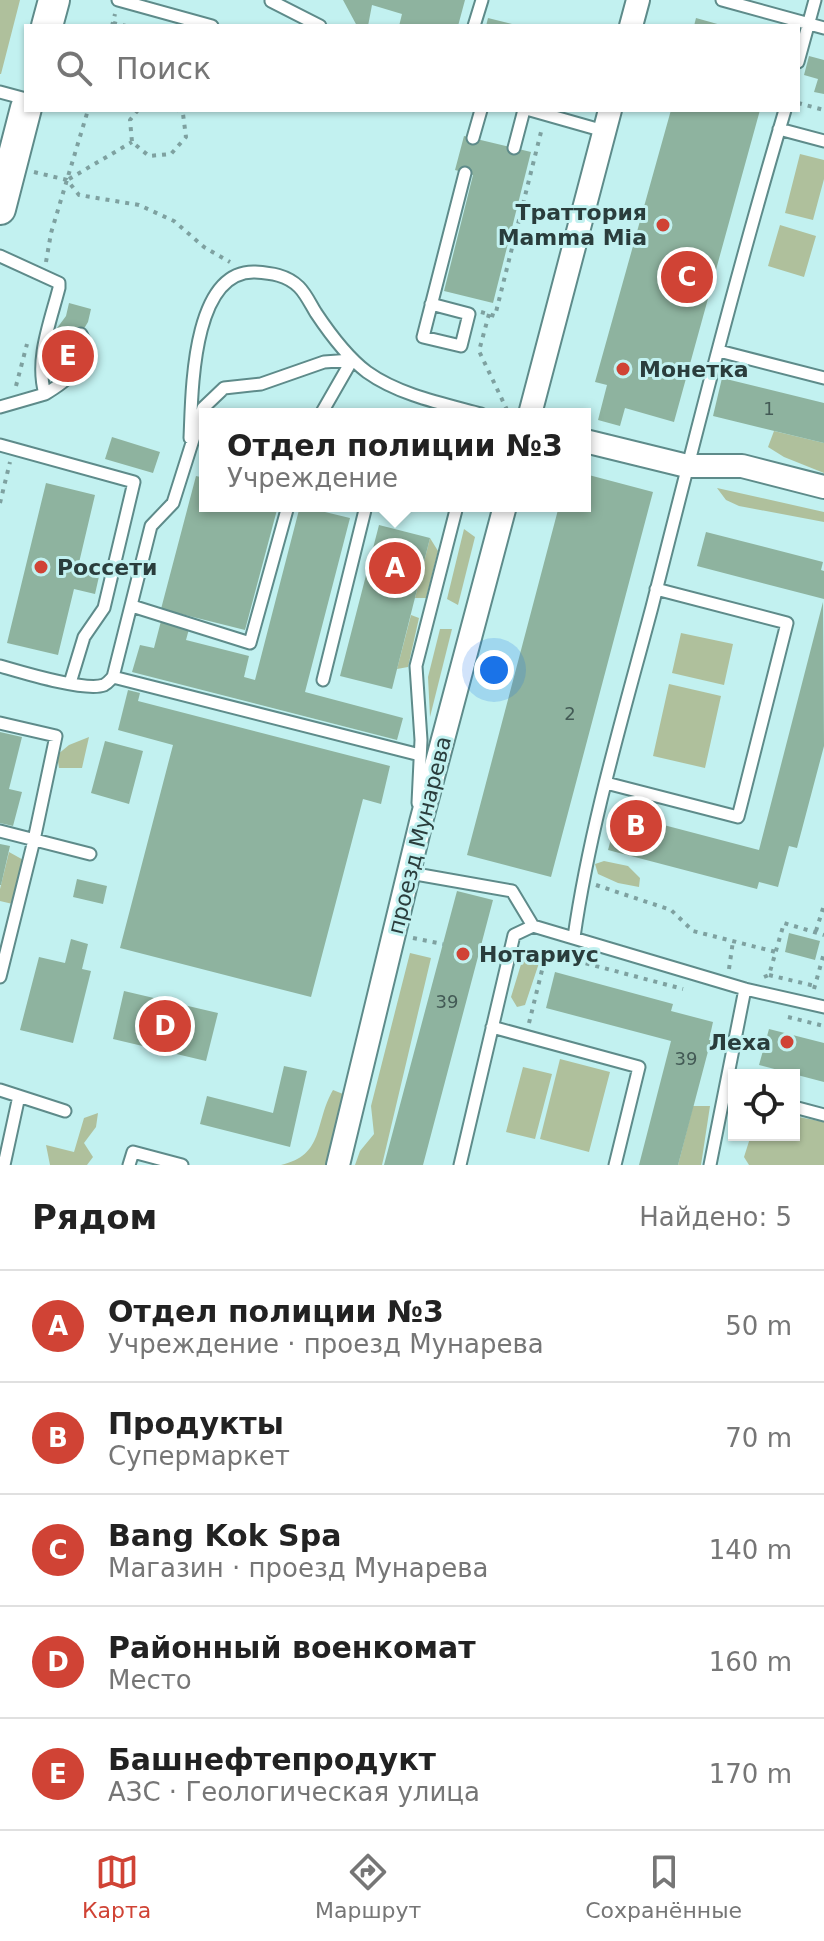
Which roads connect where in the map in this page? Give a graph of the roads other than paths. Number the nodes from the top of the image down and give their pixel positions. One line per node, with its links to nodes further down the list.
1 (54, 0): 9 (main road)
2 (118, 0): 10 (lane)
3 (269, 0): 11 (lane)
4 (482, 0): 12 (lane)
5 (638, 0): 13 (street)
6 (722, 0): 8 (lane)
7 (815, 0): 8 (lane)
8 (809, 23): 14 (lane); 15 (lane)
9 (48, 24)
10 (205, 24)
11 (316, 24)
12 (475, 24)
13 (632, 24)
14 (824, 28)
15 (800, 55)
16 (0, 92): 17 (lane)
17 (24, 98)
18 (25, 112): 29 (main road)
19 (480, 112): 25 (lane)
20 (526, 112): 27 (lane)
21 (536, 112): 23 (lane)
22 (784, 112): 24 (lane)
23 (607, 120): 41 (street)
24 (779, 129): 26 (lane); 33 (lane)
25 (473, 138)
26 (824, 141)
27 (514, 148)
28 (465, 173): 31 (lane)
29 (0, 209)
30 (0, 256): 36 (lane)
31 (431, 304): 31 (lane)
32 (81, 334): 36 (lane)
33 (719, 351): 35 (lane); 46 (lane)
34 (352, 360): 38 (lane); 39 (lane); 40 (lane); 45 (lane)
35 (824, 378)
36 (45, 394): 37 (lane)
37 (0, 407)
38 (203, 408)
39 (324, 408)
40 (460, 408)
41 (532, 408)
42 (199, 421): 45 (lane)
43 (591, 442): 46 (street)
44 (0, 445): 57 (lane)
45 (189, 453): 53 (lane)
46 (687, 466): 47 (street); 52 (lane)
47 (824, 487)
48 (286, 512): 53 (lane)
49 (365, 512): 56 (lane)
50 (455, 512): 59 (lane)
51 (503, 512): 61 (street, проезд Мунарева)
52 (656, 589): 60 (lane); 60 (lane)
53 (132, 606): 55 (lane)
54 (0, 666): 57 (lane)
55 (113, 677): 57 (lane); 59 (lane)
56 (323, 680)
57 (70, 683)
58 (0, 723): 63 (lane)
59 (420, 755): 61 (lane)
60 (606, 783): 67 (lane)
61 (421, 822): 65 (street, проезд Мунарева)
62 (0, 831): 63 (lane)
63 (34, 840): 64 (lane); 68 (lane)
64 (90, 854)
65 (410, 873): 66 (lane); 82 (street, проезд Мунарева)
66 (533, 926): 67 (lane); 71 (lane)
67 (574, 937): 69 (lane)
68 (0, 977)
69 (745, 989): 70 (lane); 72 (lane)
70 (824, 1007)
71 (492, 1027): 83 (lane); 84 (lane)
72 (733, 1069)
73 (0, 1090): 74 (lane)
74 (19, 1096): 77 (lane); 79 (lane)
75 (728, 1101): 85 (lane)
76 (800, 1109): 78 (lane)
77 (65, 1111)
78 (824, 1115)
79 (4, 1165)
80 (129, 1165): 81 (lane)
81 (182, 1165)
82 (338, 1165)
83 (460, 1165)
84 (615, 1165)
85 (710, 1165)

